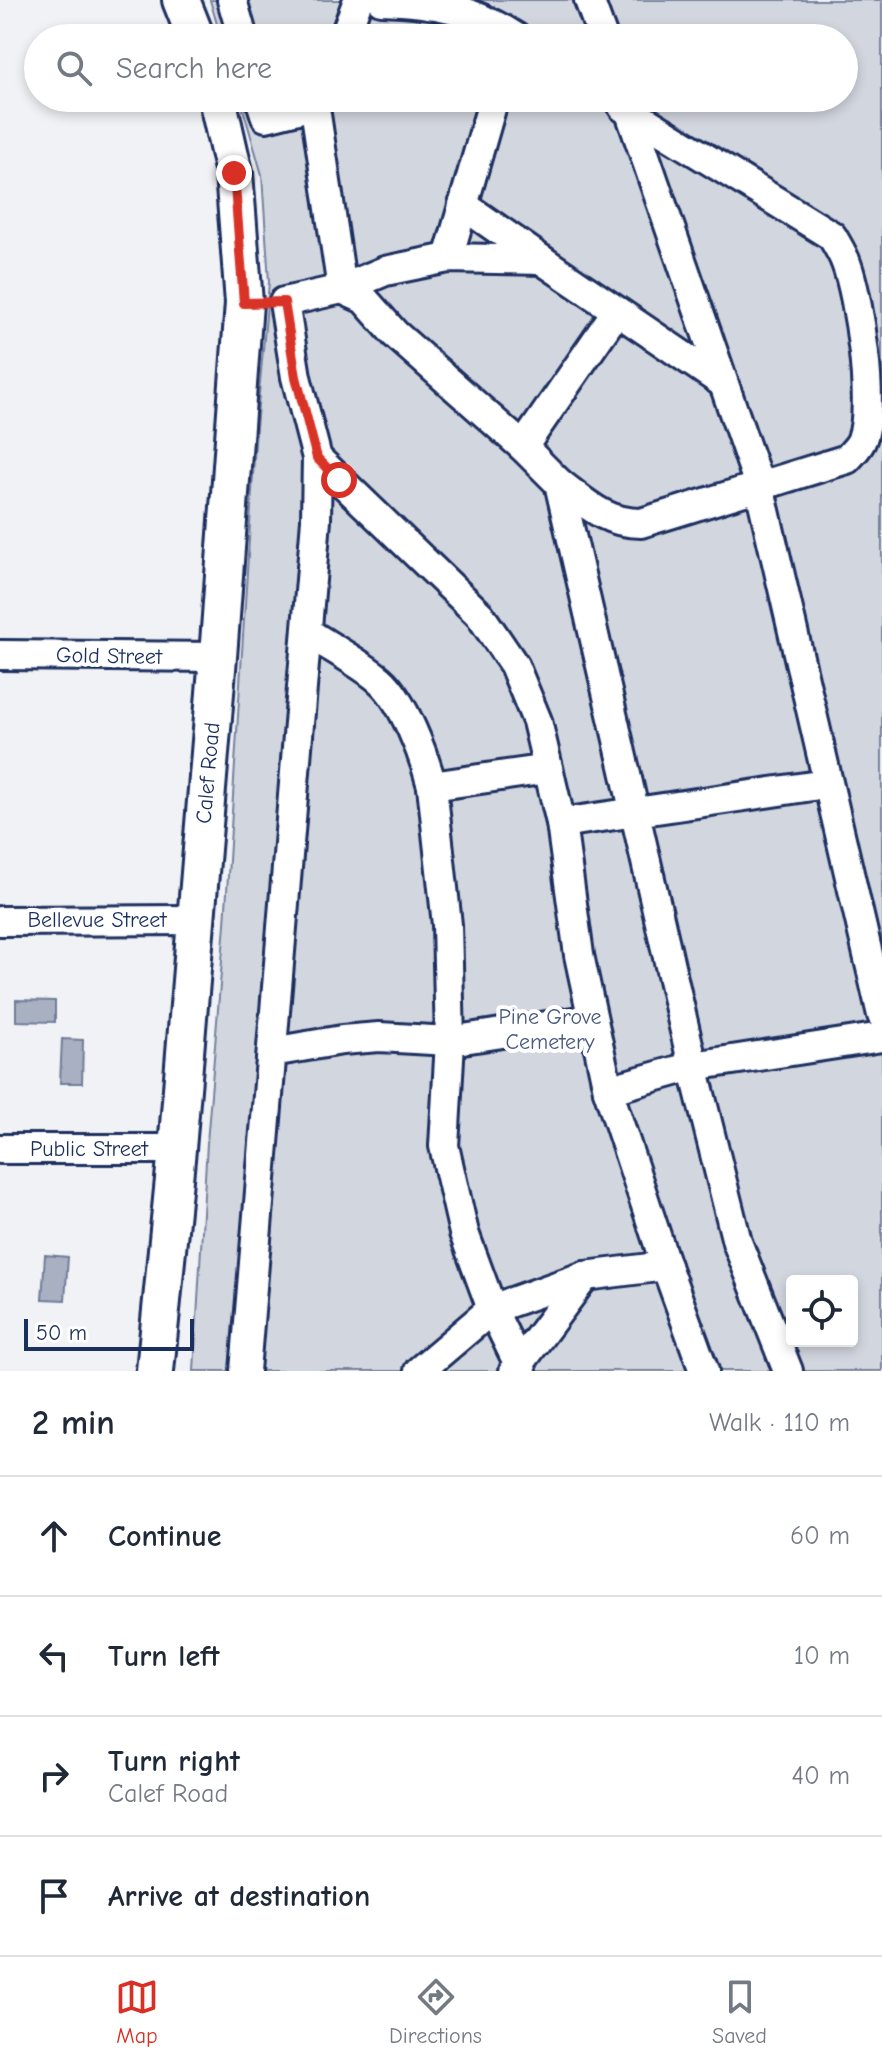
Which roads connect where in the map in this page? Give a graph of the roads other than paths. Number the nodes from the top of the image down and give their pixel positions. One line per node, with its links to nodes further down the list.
1 (181, 0): 6 (main road)
2 (232, 0): 7 (street)
3 (358, 0): 8 (street)
4 (381, 0): 9 (street)
5 (589, 0): 10 (street)
6 (190, 24)
7 (239, 24)
8 (349, 24)
9 (492, 24)
10 (598, 24)
11 (220, 112): 23 (main road, Calef Road)
12 (264, 112): 13 (street)
13 (286, 112)
14 (317, 112): 21 (street)
15 (490, 112): 18 (street)
16 (625, 112): 25 (street)
17 (637, 112): 29 (street)
18 (463, 205): 19 (street); 20 (street)
19 (448, 258): 20 (street); 21 (street)
20 (542, 260): 24 (street)
21 (342, 289): 22 (street); 26 (street)
22 (284, 302): 23 (street); 27 (street)
23 (244, 303): 32 (main road, Calef Road)
24 (616, 312): 25 (street); 26 (street)
25 (723, 383): 29 (street)
26 (523, 447): 28 (street)
27 (317, 458): 30 (street); 33 (street)
28 (559, 483): 29 (street); 36 (street)
29 (759, 485): 34 (street)
30 (307, 632): 35 (street); 44 (street)
31 (0, 655): 32 (street, Gold Street)
32 (218, 657): 38 (main road, Calef Road)
33 (548, 769): 35 (street); 37 (street)
34 (826, 784): 36 (street); 40 (street)
35 (432, 786): 43 (street)
36 (635, 812): 37 (street); 45 (street)
37 (561, 823): 41 (street)
38 (195, 920): 39 (street, Bellevue Street); 48 (main road, Calef Road)
39 (0, 921)
40 (882, 1015)
41 (592, 1019): 43 (street); 46 (street)
42 (882, 1037): 45 (street)
43 (450, 1041): 44 (street); 51 (street)
44 (272, 1052): 54 (street)
45 (693, 1066): 46 (street); 57 (street)
46 (608, 1090): 49 (street)
47 (0, 1149): 48 (street, Public Street)
48 (177, 1149): 53 (main road, Calef Road)
49 (666, 1266): 50 (street); 56 (street)
50 (585, 1276): 51 (street); 52 (street)
51 (492, 1309): 52 (street); 55 (street)
52 (518, 1368)
53 (155, 1371)
54 (245, 1371)
55 (419, 1371)
56 (704, 1371)
57 (788, 1371)

